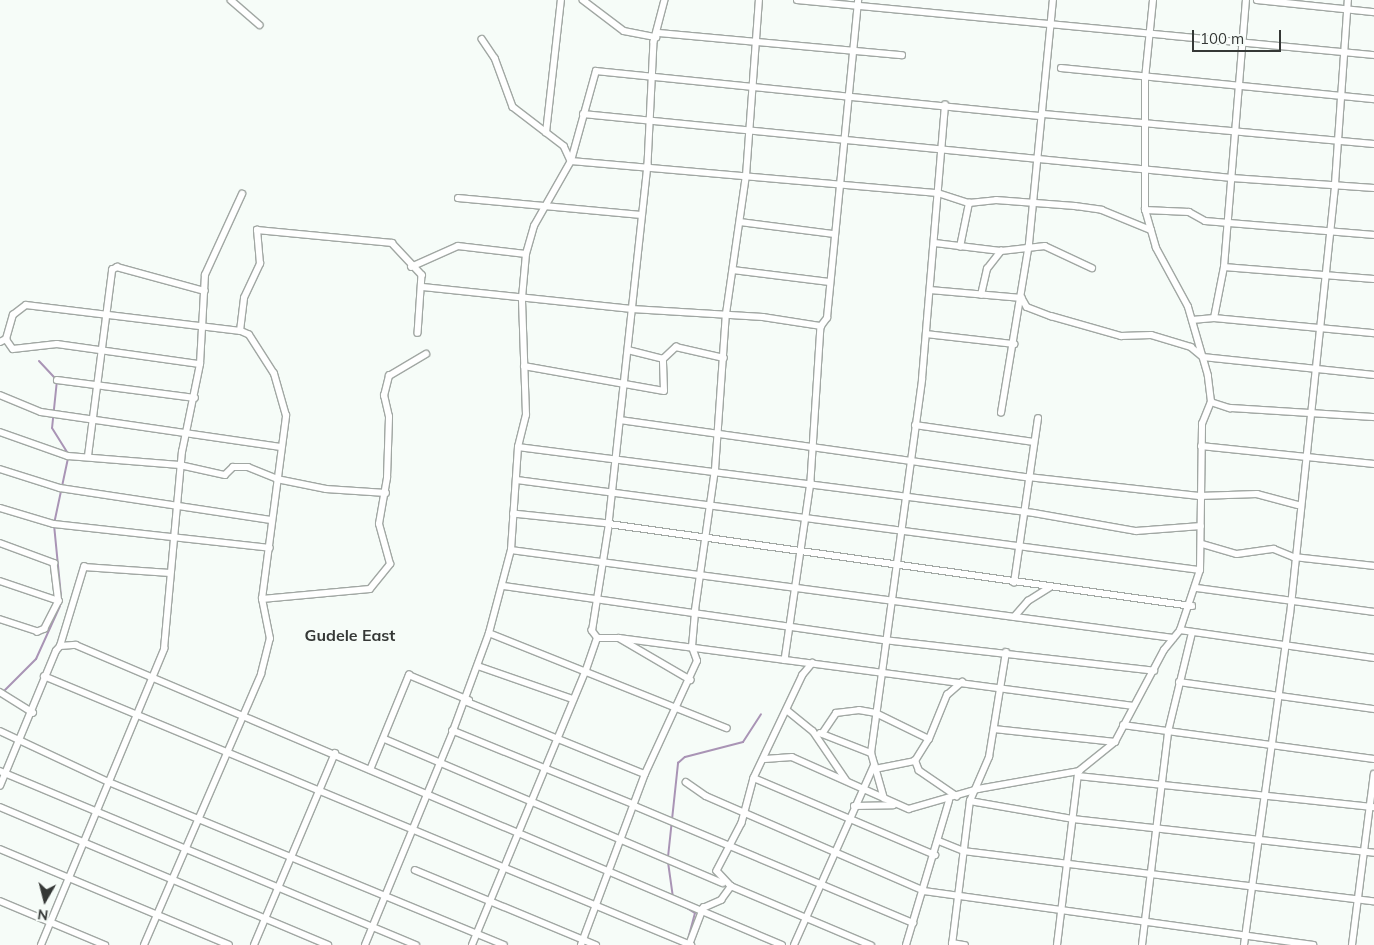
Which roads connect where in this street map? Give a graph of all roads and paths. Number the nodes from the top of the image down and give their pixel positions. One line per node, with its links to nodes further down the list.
1 (230, 0): 15 (street)
2 (561, 0): 38 (street)
3 (583, 0): 17 (street)
4 (665, 0): 17 (street)
5 (759, 0): 20 (street)
6 (797, 0): 12 (street)
7 (1053, 0): 35 (street)
8 (1153, 0): 16 (street)
9 (1246, 0): 19 (street)
10 (1257, 0): 13 (street)
11 (1348, 0): 13 (street)
12 (858, 2): 16 (street); 21 (street)
13 (1348, 10): 14 (street); 22 (street)
14 (1374, 12)
15 (260, 25)
16 (1151, 34): 19 (street); 27 (street)
17 (658, 35): 20 (street); 26 (street)
18 (482, 39): 38 (street)
19 (1243, 42): 22 (street); 29 (street)
20 (755, 44): 21 (street); 28 (street)
21 (853, 50): 23 (street); 31 (street)
22 (1344, 52): 24 (street); 30 (street)
23 (902, 54)
24 (1374, 55)
25 (1061, 68): 27 (street)
26 (655, 78): 28 (street); 34 (street); 36 (street)
27 (1145, 79): 29 (street); 37 (street)
28 (750, 85): 31 (street); 39 (street)
29 (1241, 87): 30 (street); 40 (street)
30 (1339, 95): 32 (street); 42 (street)
31 (848, 98): 33 (street); 41 (street)
32 (1374, 99)
33 (945, 105): 35 (street); 44 (street)
34 (583, 114): 36 (street); 46 (street)
35 (1042, 115): 37 (street); 45 (street)
36 (651, 122): 39 (street); 47 (street)
37 (1144, 123): 40 (street); 48 (street)
38 (546, 133): 46 (street)
39 (748, 133): 41 (street); 49 (street)
40 (1236, 134): 42 (street); 50 (street)
41 (845, 140): 44 (street); 51 (street)
42 (1337, 141): 43 (street); 52 (street)
43 (1374, 144)
44 (943, 150): 45 (street); 54 (street)
45 (1036, 159): 48 (street); 57 (street)
46 (571, 161): 47 (street); 59 (street)
47 (648, 165): 49 (street); 61 (street)
48 (1145, 168): 50 (street); 60 (street)
49 (746, 176): 51 (street); 62 (street)
50 (1232, 178): 52 (street); 63 (street)
51 (840, 184): 54 (street); 66 (street)
52 (1335, 184): 53 (street); 64 (street)
53 (1374, 188)
54 (938, 193): 58 (street); 68 (street)
55 (242, 194): 82 (street)
56 (458, 198): 59 (street)
57 (1033, 202): 58 (street); 65 (street); 69 (street)
58 (970, 203): 70 (street)
59 (547, 207): 61 (street); 72 (street)
60 (1145, 210): 63 (street); 65 (street)
61 (641, 215): 86 (street)
62 (740, 222): 66 (street); 76 (street)
63 (1227, 222): 64 (street); 74 (street)
64 (1330, 228): 67 (street); 77 (street)
65 (1151, 230): 90 (street)
66 (834, 234): 79 (street)
67 (1374, 235)
68 (935, 243): 70 (street); 81 (street)
69 (1029, 244): 71 (street); 75 (street); 85 (street)
70 (960, 246): 71 (street)
71 (1001, 251): 83 (street)
72 (526, 254): 73 (street); 84 (street)
73 (411, 267): 80 (street); 94 (street)
74 (1224, 267): 77 (street); 89 (street)
75 (1092, 268)
76 (733, 270): 79 (street); 87 (street)
77 (1325, 276): 78 (street); 92 (street)
78 (1374, 279)
79 (829, 282): 91 (street)
80 (423, 287): 84 (street); 95 (street)
81 (930, 290): 83 (street); 97 (street)
82 (205, 291): 88 (street); 93 (street)
83 (981, 295): 85 (street)
84 (522, 298): 86 (street); 107 (street)
85 (1022, 298): 99 (street); 103 (street)
86 (632, 309): 87 (street); 101 (street)
87 (726, 314): 91 (street); 104 (street)
88 (105, 316): 93 (street); 98 (street); 100 (street)
89 (1214, 318): 90 (street); 92 (street)
90 (1192, 320): 103 (street)
91 (822, 326): 130 (street)
92 (1317, 327): 96 (street); 108 (street)
93 (202, 328): 94 (street); 106 (street)
94 (240, 331): 128 (street)
95 (418, 333)
96 (1374, 333)
97 (926, 334): 99 (street); 122 (street)
98 (3, 340): 100 (street)
99 (1014, 344): 116 (street)
100 (100, 348): 106 (street); 112 (street)
101 (628, 350): 105 (street); 111 (street)
102 (426, 354): 144 (street)
103 (1203, 357): 108 (street); 115 (street)
104 (724, 358): 105 (street); 125 (street)
105 (663, 359): 111 (street)
106 (200, 364): 114 (street)
107 (524, 366): 111 (street); 129 (street)
108 (1313, 370): 109 (street); 117 (street)
109 (1374, 376)
110 (57, 380): 112 (street)
111 (624, 383): 121 (street)
112 (95, 384): 114 (street); 120 (street)
113 (0, 395): 120 (street)
114 (195, 398): 124 (street)
115 (1211, 402): 117 (street); 127 (street)
116 (1001, 413)
117 (1309, 413): 118 (street); 132 (street)
118 (1374, 417)
119 (1038, 419): 126 (street)
120 (90, 420): 124 (street); 131 (street)
121 (620, 420): 125 (street); 134 (street)
122 (915, 425): 126 (street); 133 (street)
123 (0, 432): 131 (street)
124 (188, 434): 128 (street); 136 (street)
125 (718, 436): 130 (street); 138 (street)
126 (1034, 442): 139 (street)
127 (1201, 446): 132 (street); 146 (street)
128 (280, 447): 140 (street)
129 (518, 447): 134 (street); 141 (street)
130 (814, 449): 133 (street); 142 (street)
131 (88, 456): 136 (street)
132 (1303, 457): 135 (street); 149 (street)
133 (912, 458): 139 (street); 145 (street)
134 (615, 459): 138 (street); 143 (street)
135 (1374, 464)
136 (180, 466): 140 (street); 147 (street)
137 (0, 469): 147 (street)
138 (715, 470): 142 (street); 148 (street)
139 (1028, 477): 146 (street); 161 (street)
140 (277, 480): 144 (street); 153 (street)
141 (517, 480): 143 (street); 151 (street)
142 (811, 482): 145 (street); 152 (street)
143 (613, 489): 148 (street); 154 (street)
144 (386, 493): 179 (street)
145 (908, 496): 155 (street); 156 (street)
146 (1199, 496): 149 (street); 155 (street)
147 (179, 503): 153 (street); 157 (street)
148 (710, 505): 152 (street); 158 (street)
149 (1298, 505): 165 (street)
150 (0, 508): 157 (street)
151 (514, 514): 154 (street); 163 (street)
152 (804, 517): 156 (street); 164 (street)
153 (271, 520): 162 (street)
154 (609, 524): 158 (street); 166 (street)
155 (1201, 526): 160 (street)
156 (902, 530): 161 (street); 168 (street)
157 (173, 534): 162 (street); 170 (street)
158 (706, 541): 164 (street); 171 (street)
159 (0, 543): 182 (street)
160 (1202, 544): 165 (street); 169 (street)
161 (1018, 546): 169 (street); 173 (street)
162 (270, 548): 179 (street)
163 (511, 550): 166 (street); 174 (street)
164 (800, 553): 168 (street); 176 (street)
165 (1294, 557): 167 (street); 181 (street)
166 (603, 563): 171 (street); 178 (street)
167 (1374, 566)
168 (896, 568): 173 (street); 180 (street)
169 (1200, 570): 177 (street)
170 (170, 573): 196 (street); 208 (street)
171 (702, 575): 176 (street); 184 (street)
172 (0, 581): 182 (street)
173 (1014, 583): 175 (street)
174 (504, 586): 178 (street); 190 (street)
175 (1050, 587): 183 (street); 186 (street)
176 (795, 588): 180 (street); 188 (street)
177 (1197, 588): 181 (street); 183 (street)
178 (598, 597): 184 (street); 192 (street)
179 (262, 599): 223 (street)
180 (893, 600): 186 (street); 195 (street)
181 (1291, 600): 185 (street); 198 (street)
182 (59, 601): 187 (street)
183 (1192, 606): 189 (street)
184 (695, 610): 188 (street); 197 (street)
185 (1374, 612)
186 (1014, 617): 194 (street)
187 (0, 620)
188 (789, 623): 195 (street); 201 (street)
189 (1180, 630): 191 (street); 194 (street)
190 (489, 633): 203 (street); 204 (street)
191 (1192, 633): 198 (street); 211 (street)
192 (597, 638): 193 (street); 204 (street)
193 (619, 638): 197 (street); 209 (street)
194 (1173, 638): 205 (street)
195 (884, 640): 199 (street); 206 (street)
196 (60, 646): 207 (street); 208 (street)
197 (692, 647): 201 (street); 209 (street)
198 (1285, 647): 200 (street); 214 (street)
199 (1006, 652): 205 (street); 212 (street)
200 (1374, 658)
201 (785, 660): 202 (street)
202 (813, 663): 206 (street); 220 (street)
203 (478, 666): 215 (street); 216 (street)
204 (586, 670): 215 (street); 219 (street)
205 (1154, 671): 217 (street)
206 (880, 672): 210 (street); 224 (street)
207 (44, 676): 221 (street); 222 (street)
208 (151, 676): 222 (street); 223 (street)
209 (691, 680): 219 (street)
210 (962, 682): 212 (street); 234 (street)
211 (1178, 682): 214 (street); 231 (street)
212 (1000, 687): 217 (street); 227 (street)
213 (0, 692): 221 (street)
214 (1278, 696): 218 (street); 238 (street)
215 (573, 699): 233 (street)
216 (468, 701): 229 (street); 233 (street); 236 (street)
217 (1134, 706): 225 (street)
218 (1374, 709)
219 (676, 711): 226 (street); 250 (street)
220 (788, 711): 230 (street); 242 (street)
221 (33, 713): 235 (street)
222 (136, 713): 239 (street); 254 (street)
223 (243, 713): 239 (street); 240 (street)
224 (876, 713): 232 (street); 234 (street); 241 (street)
225 (1123, 726): 231 (street); 237 (street)
226 (727, 728)
227 (994, 729): 237 (street); 261 (street)
228 (0, 731): 235 (street)
229 (453, 731): 245 (street); 247 (street)
230 (813, 732): 232 (street); 256 (street)
231 (1168, 732): 238 (street); 257 (street)
232 (822, 734): 241 (street)
233 (561, 736): 247 (street); 250 (street)
234 (929, 739): 244 (street)
235 (21, 740): 249 (street); 254 (street)
236 (384, 740): 245 (street); 248 (street)
237 (1115, 742): 251 (street)
238 (1275, 746): 243 (street); 262 (street)
239 (225, 750): 260 (street); 276 (street)
240 (336, 753): 248 (street); 260 (street)
241 (871, 753): 246 (street)
242 (765, 759): 253 (street); 256 (street)
243 (1374, 759)
244 (914, 761): 246 (street); 263 (street)
245 (440, 763): 264 (street); 266 (street)
246 (875, 767): 259 (street); 265 (street)
247 (546, 769): 266 (street); 269 (street)
248 (370, 770): 264 (street)
249 (3, 772): 258 (street); 274 (street)
250 (645, 774): 269 (street)
251 (1078, 774): 257 (street); 261 (street); 278 (street)
252 (1374, 774): 272 (street)
253 (754, 778): 275 (street); 277 (street)
254 (109, 782): 274 (street); 276 (street)
255 (686, 782): 275 (street)
256 (849, 782): 259 (street)
257 (1162, 784): 262 (street); 279 (street)
258 (0, 786)
259 (861, 788): 265 (street); 270 (street)
260 (320, 789): 280 (street); 293 (street)
261 (978, 789): 263 (street); 268 (street)
262 (1267, 793): 272 (street); 283 (street)
263 (957, 797): 267 (street)
264 (426, 798): 280 (street); 281 (street)
265 (884, 799): 271 (street)
266 (532, 801): 281 (street); 282 (street)
267 (949, 801): 271 (street); 285 (street)
268 (970, 801): 278 (street); 289 (street)
269 (635, 806): 282 (street); 287 (street)
270 (854, 806): 271 (street); 277 (street)
271 (898, 806)
272 (1372, 806): 291 (street)
273 (0, 807): 284 (street)
274 (94, 811): 284 (street); 286 (street)
275 (745, 813): 287 (street); 290 (street)
276 (198, 817): 286 (street); 293 (street)
277 (848, 819): 290 (street); 294 (street)
278 (1073, 819): 279 (street); 315 (street)
279 (1156, 827): 283 (street); 298 (street)
280 (414, 829): 295 (street); 307 (street)
281 (518, 836): 295 (street); 297 (street)
282 (624, 839): 297 (street); 301 (street)
283 (1262, 839): 291 (street); 302 (street)
284 (81, 841): 299 (street); 300 (street)
285 (939, 841): 289 (street); 294 (street)
286 (185, 846): 300 (street); 303 (street)
287 (730, 846): 301 (street); 305 (street)
288 (0, 849): 299 (street)
289 (964, 850): 298 (street); 309 (street)
290 (835, 852): 305 (street); 306 (street)
291 (1365, 852): 292 (street); 308 (street)
292 (1374, 853)
293 (292, 855): 303 (street); 307 (street)
294 (935, 855): 306 (street)
295 (504, 868): 310 (street); 313 (street)
296 (415, 870): 310 (street)
297 (611, 874): 313 (street); 314 (street)
298 (1150, 874): 302 (street); 321 (street)
299 (67, 876): 316 (street); 319 (street)
300 (172, 877): 316 (street); 318 (street)
301 (724, 883): 304 (street)
302 (1253, 884): 308 (street); 324 (street)
303 (278, 885): 318 (street); 322 (street)
304 (731, 886): 314 (street); 317 (street)
305 (818, 886): 317 (street); 320 (street)
306 (924, 891): 309 (street); 320 (street)
307 (386, 897): 322 (street); 323 (street)
308 (1359, 898): 312 (street); 348 (street)
309 (958, 899): 315 (street); 326 (street)
310 (491, 900): 323 (street); 325 (street)
311 (0, 901): 319 (street)
312 (1374, 901)
313 (597, 907): 325 (street); 338 (street)
314 (703, 908): 338 (street); 339 (street)
315 (1061, 912): 321 (street); 344 (street)
316 (156, 914): 329 (street); 330 (street)
317 (805, 916): 340 (street); 341 (street)
318 (264, 918): 331 (street); 332 (street)
319 (50, 920): 327 (street); 328 (street)
320 (913, 923): 342 (street)
321 (1144, 923): 324 (street); 345 (street)
322 (372, 926): 333 (street); 334 (street)
323 (478, 934): 335 (street); 336 (street)
324 (1245, 936): 346 (street); 347 (street)
325 (582, 942): 337 (street)
326 (952, 944): 343 (street)
327 (41, 945)
328 (105, 945)
329 (144, 945)
330 (228, 945)
331 (254, 945)
332 (328, 945)
333 (365, 945)
334 (416, 945)
335 (472, 945)
336 (504, 945)
337 (596, 945)
338 (690, 945)
339 (782, 945)
340 (794, 945)
341 (871, 945)
342 (906, 945)
343 (965, 945)
344 (1057, 945)
345 (1142, 945)
346 (1244, 945)
347 (1313, 945)
348 (1352, 945)

